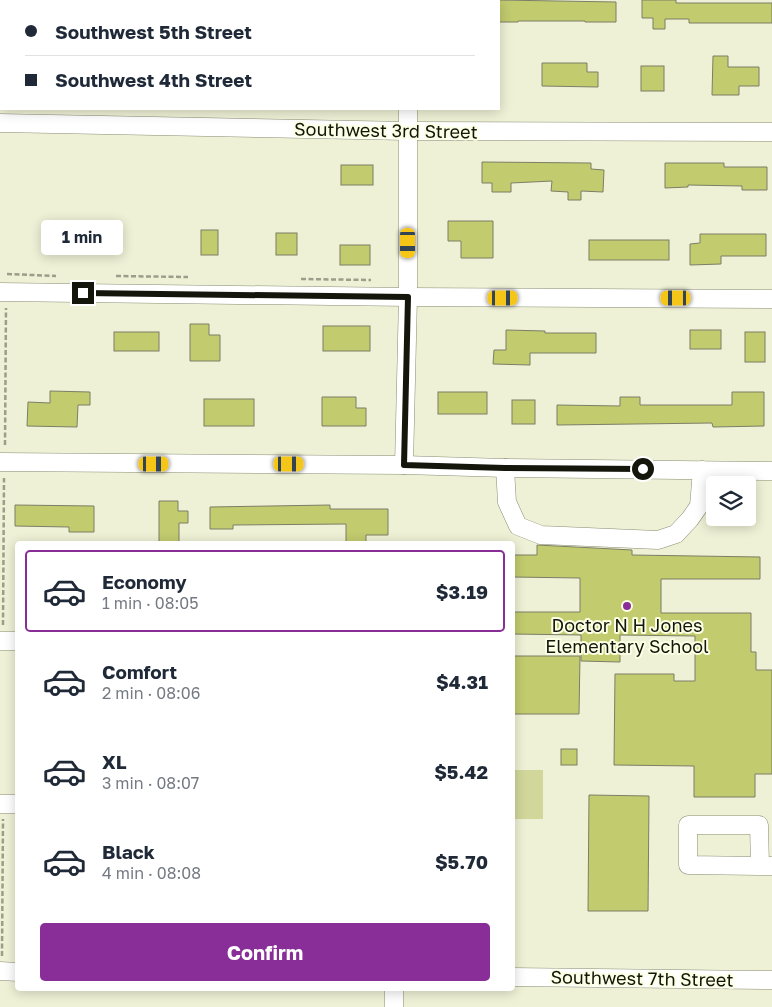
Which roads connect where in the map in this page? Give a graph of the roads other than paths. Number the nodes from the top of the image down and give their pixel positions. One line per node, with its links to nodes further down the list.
1 (408, 110): 3 (street)
2 (0, 123): 3 (street, Southwest 3rd Street)
3 (408, 130): 4 (street, Southwest 3rd Street); 5 (street)
4 (772, 132)
5 (408, 297): 6 (street); 7 (street); 9 (street)
6 (772, 299)
7 (3, 300)
8 (3, 461): 9 (street)
9 (404, 465): 10 (street)
10 (505, 468): 11 (street); 11 (street)
11 (702, 470): 12 (street)
12 (772, 470)
13 (2, 633): 14 (street)
14 (15, 640)
15 (15, 805): 16 (street)
16 (2, 810)
17 (766, 866): 17 (street)
18 (1, 964): 19 (street)
19 (15, 971)
20 (515, 977): 21 (street, Southwest 7th Street)
21 (772, 980)
22 (394, 991): 23 (street)
23 (394, 1007)

